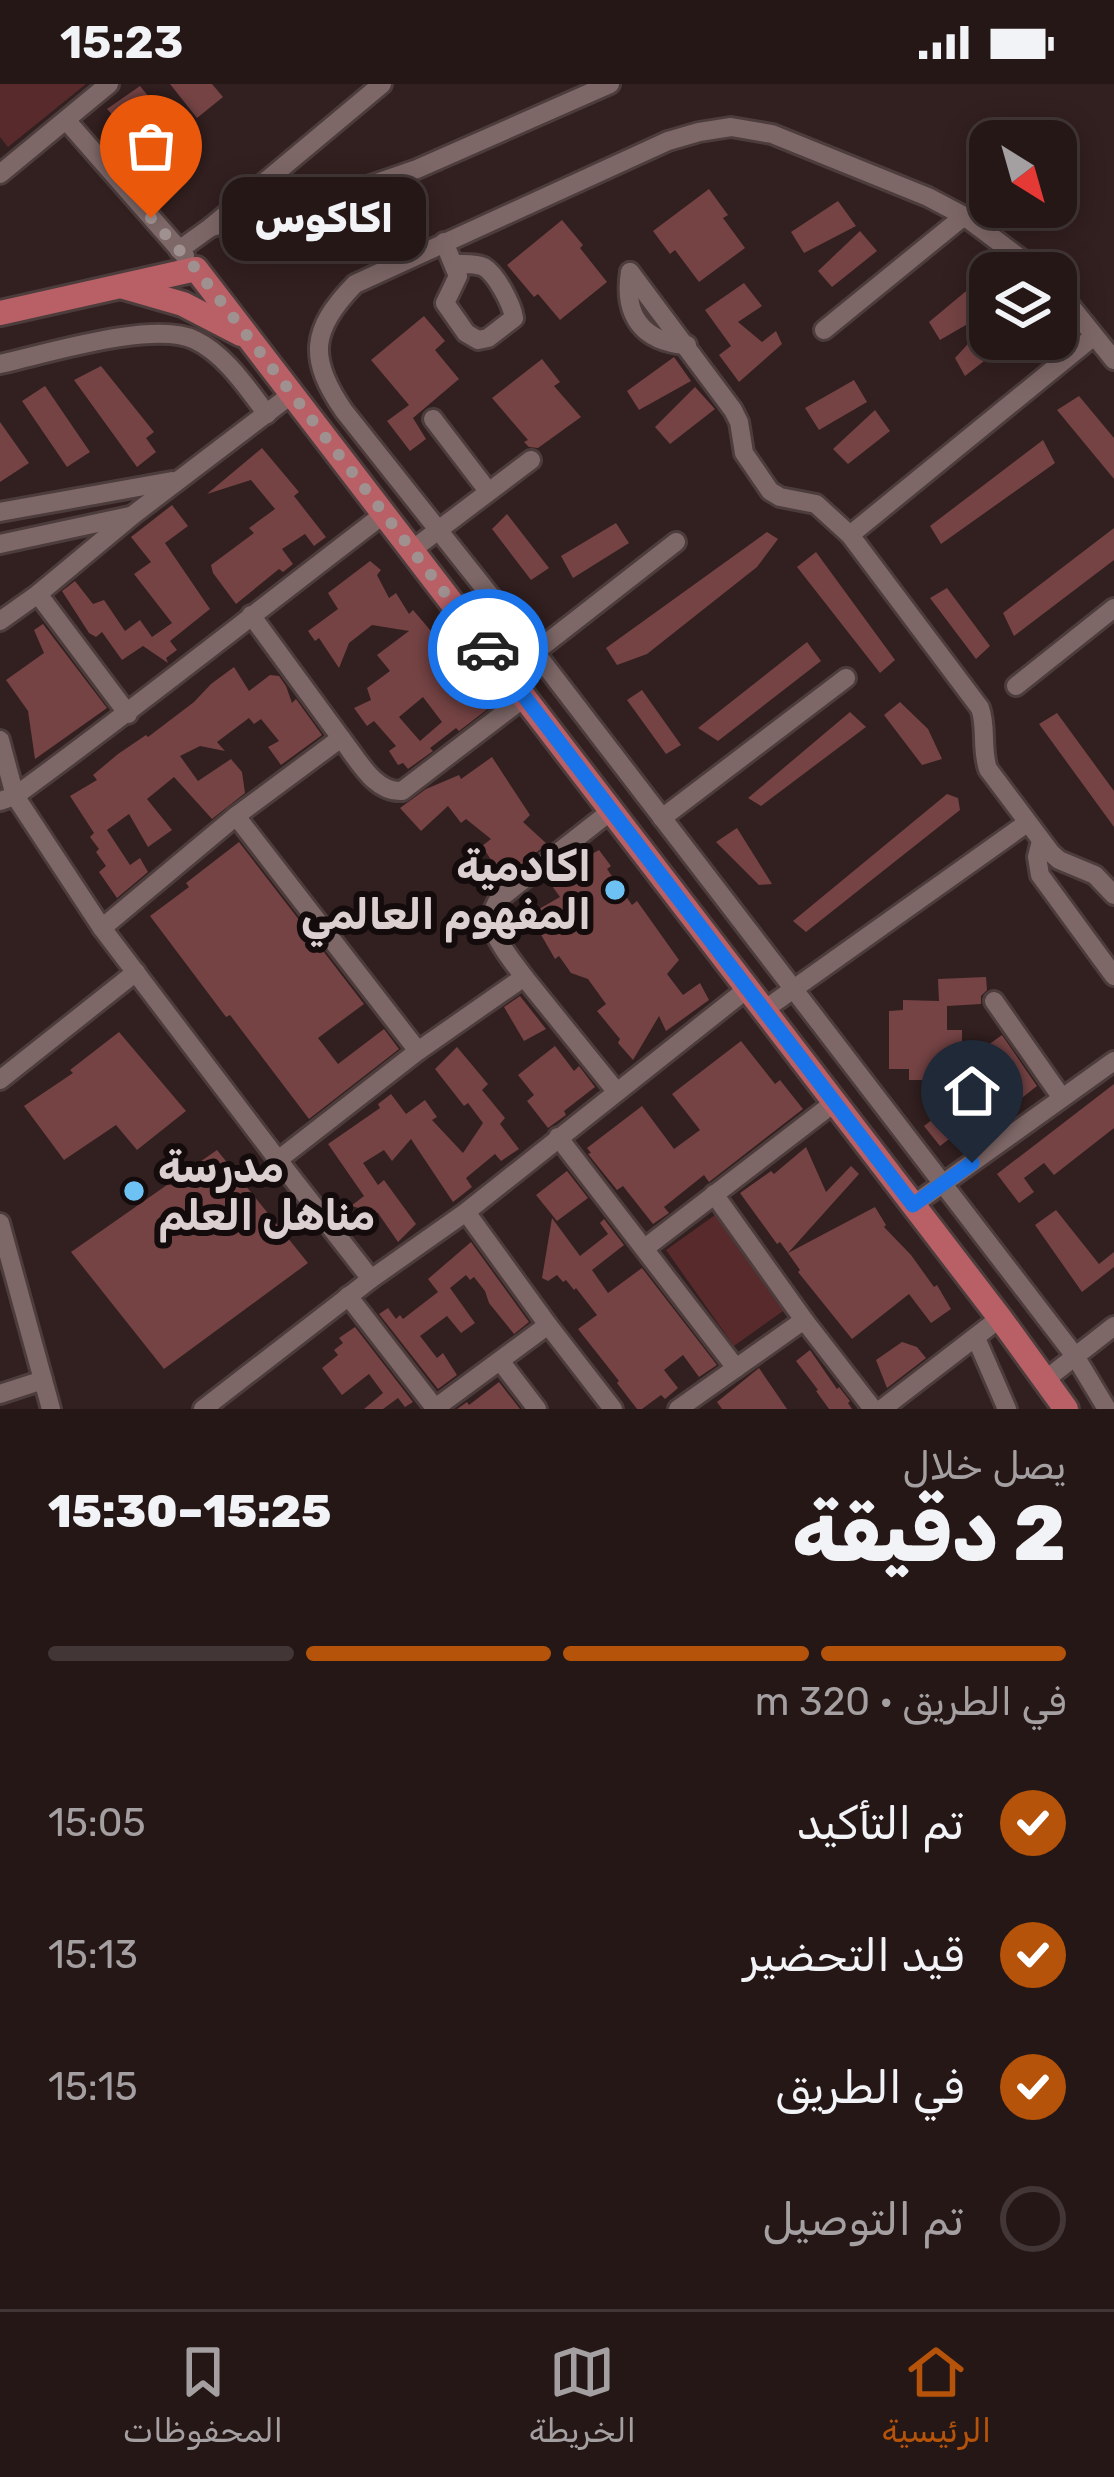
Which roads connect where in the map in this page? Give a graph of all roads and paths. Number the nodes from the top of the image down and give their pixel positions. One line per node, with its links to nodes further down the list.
1 (109, 84): 4 (street)
2 (382, 84): 7 (street)
3 (610, 84): 7 (street)
4 (66, 120): 5 (street); 10 (street)
5 (2, 168)
6 (964, 216): 8 (street); 9 (street); 15 (street)
7 (212, 227): 10 (street)
8 (444, 242): 11 (street); 30 (street)
9 (1012, 252)
10 (188, 260): 12 (main road); 17 (main road)
11 (454, 264): 11 (street)
12 (116, 286): 14 (main road); 17 (main road)
13 (1077, 312): 16 (street)
14 (0, 313)
15 (824, 330)
16 (1094, 336): 19 (street); 31 (street)
17 (250, 340): 21 (main road)
18 (687, 345): 31 (street)
19 (1114, 360)
20 (0, 364): 22 (street)
21 (292, 394): 22 (street); 28 (main road)
22 (267, 414): 25 (street)
23 (433, 419): 26 (street)
24 (530, 460): 26 (street)
25 (180, 479): 27 (street); 29 (street)
26 (488, 491): 30 (street)
27 (0, 512)
28 (384, 514): 34 (main road); 37 (street)
29 (133, 515): 33 (street); 35 (street)
30 (438, 530): 34 (street); 39 (street)
31 (850, 535): 51 (street)
32 (676, 542): 39 (street)
33 (0, 544)
34 (412, 550): 40 (main road)
35 (38, 594): 38 (street); 44 (street)
36 (1114, 608): 42 (street)
37 (250, 615): 44 (street); 45 (street)
38 (0, 621)
39 (535, 652): 40 (street); 50 (street)
40 (507, 674): 43 (main road)
41 (846, 678): 50 (street)
42 (1016, 686)
43 (524, 697): 45 (street); 48 (main road)
44 (128, 714): 47 (street)
45 (341, 738): 49 (street)
46 (0, 740): 47 (street)
47 (7, 799): 54 (street)
48 (611, 811): 57 (street); 58 (main road)
49 (236, 816): 54 (street); 62 (street)
50 (662, 818): 59 (street)
51 (1027, 823): 52 (street); 59 (street)
52 (1041, 841): 53 (street); 56 (street)
53 (1114, 896)
54 (102, 928): 55 (street)
55 (136, 972): 64 (street); 69 (street)
56 (1114, 976)
57 (524, 977): 62 (street); 65 (street)
58 (747, 989): 61 (main road); 65 (street)
59 (793, 989): 61 (street); 70 (street)
60 (994, 1001): 66 (street)
61 (764, 1010): 67 (main road)
62 (418, 1051): 69 (street)
63 (1114, 1060): 66 (street)
64 (0, 1080)
65 (616, 1091): 68 (street)
66 (1062, 1098): 70 (street)
67 (835, 1102): 71 (street); 72 (main road)
68 (558, 1137): 73 (street); 75 (street)
69 (278, 1160): 76 (street)
70 (942, 1185): 72 (street); 83 (street)
71 (713, 1194): 75 (street); 79 (street)
72 (913, 1205): 78 (main road)
73 (466, 1211): 76 (street); 80 (street)
74 (0, 1223): 87 (street)
75 (645, 1248): 85 (street)
76 (371, 1279): 77 (street)
77 (348, 1296): 90 (street); 91 (street)
78 (1000, 1318): 82 (street); 86 (main road)
79 (804, 1320): 85 (street); 95 (street)
80 (548, 1325): 84 (street); 93 (street)
81 (1114, 1326): 83 (street)
82 (976, 1338): 95 (street); 96 (street)
83 (1075, 1356): 86 (street); 98 (street)
84 (501, 1362): 91 (street); 92 (street)
85 (736, 1368): 94 (street)
86 (1045, 1380): 97 (main road)
87 (43, 1381): 88 (street); 89 (street)
88 (0, 1394)
89 (51, 1409)
90 (203, 1409)
91 (434, 1409)
92 (536, 1409)
93 (613, 1409)
94 (678, 1409)
95 (877, 1409)
96 (1007, 1409)
97 (1066, 1409)
98 (1107, 1409)

